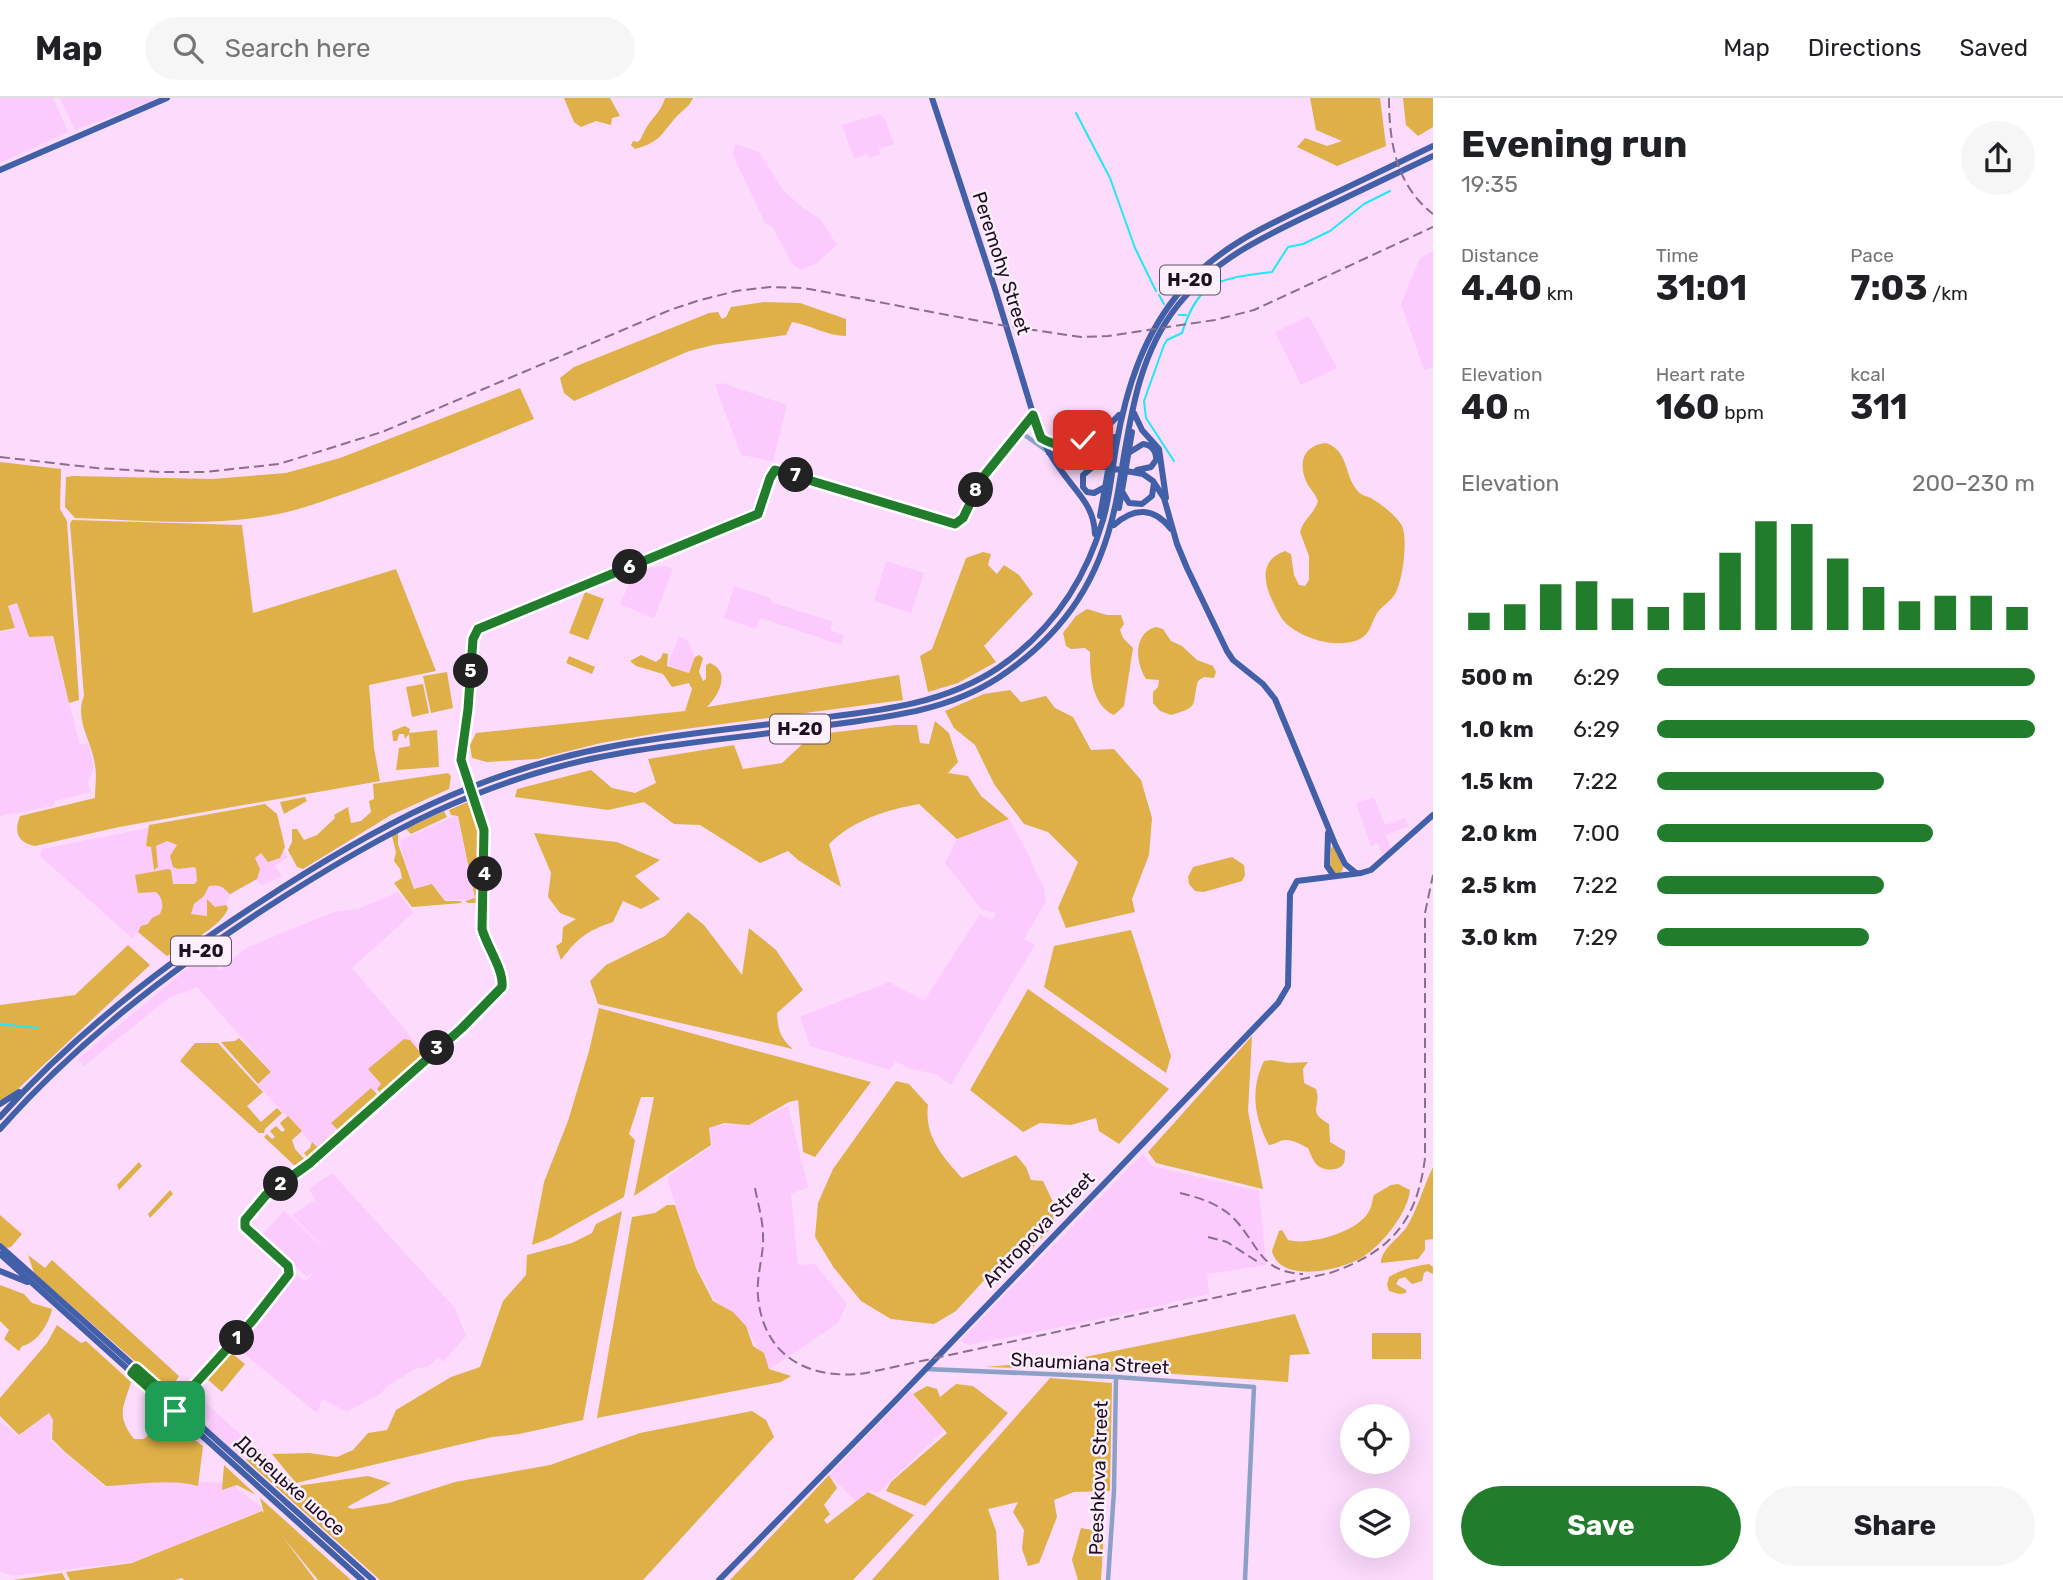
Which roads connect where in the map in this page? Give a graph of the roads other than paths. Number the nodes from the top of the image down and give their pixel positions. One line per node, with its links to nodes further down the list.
1 (167, 98): 5 (main road)
2 (932, 98): 10 (main road, Peremohy Street)
3 (1433, 146): 6 (main road, Н-20)
4 (1433, 156): 7 (main road, Н-20)
5 (0, 170)
6 (1220, 254): 7 (main road); 8 (main road, Н-20)
7 (1225, 261): 9 (main road, Н-20)
8 (1126, 397): 11 (main road); 25 (main road, Н-20)
9 (1133, 410): 16 (main road); 22 (main road); 26 (main road, Н-20)
10 (1033, 415): 12 (street); 13 (main road, Peremohy Street)
11 (1119, 415): 13 (main road); 14 (main road)
12 (1019, 431): 15 (street); 51 (street)
13 (1041, 438): 15 (main road, Peremohy Street)
14 (1111, 452): 17 (main road); 20 (main road)
15 (1049, 453): 17 (main road); 25 (main road, Peremohy Street)
16 (1129, 454): 18 (main road); 21 (main road)
17 (1098, 466): 18 (main road); 20 (main road)
18 (1132, 471): 19 (main road)
19 (1153, 481): 21 (main road); 22 (main road)
20 (1105, 486): 25 (main road)
21 (1123, 493): 23 (main road)
22 (1168, 510): 24 (main road)
23 (1114, 525): 24 (main road); 26 (main road)
24 (1174, 532): 32 (main road)
25 (1095, 538): 27 (main road, Н-20)
26 (1107, 539): 28 (main road, Н-20)
27 (805, 720): 28 (main road); 29 (main road, Н-20)
28 (806, 728): 30 (main road, Н-20)
29 (556, 759): 30 (main road); 38 (main road, Н-20)
30 (558, 767): 39 (main road, Н-20)
31 (1433, 816): 35 (main road)
32 (1331, 845): 33 (main road); 34 (main road)
33 (1345, 864): 35 (main road); 36 (main road)
34 (1327, 866): 36 (main road); 37 (main road)
35 (1356, 874): 36 (main road)
36 (1337, 876): 37 (main road)
37 (1315, 878): 48 (main road, Antropova Street)
38 (113, 1009): 39 (main road); 40 (main road, Н-20)
39 (119, 1015): 43 (main road, Н-20)
40 (29, 1085): 41 (main road); 42 (main road, Н-20)
41 (0, 1104)
42 (0, 1116)
43 (0, 1129)
44 (0, 1245): 49 (main road, Донецьке шосе)
45 (0, 1255): 47 (main road, Донецьке шосе)
46 (0, 1271): 47 (main road)
47 (35, 1286): 49 (main road, Донецьке шосе)
48 (925, 1369): 50 (street, Shaumiana Street); 54 (main road, Antropova Street)
49 (134, 1370): 51 (main road, Донецьке шосе); 52 (main road, Донецьке шосе)
50 (1116, 1377): 55 (street, Peeshkova Street); 56 (street, Shaumiana Street)
51 (177, 1404): 53 (main road, Донецьке шосе)
52 (362, 1580)
53 (373, 1580)
54 (719, 1580)
55 (1108, 1580)
56 (1245, 1580)

